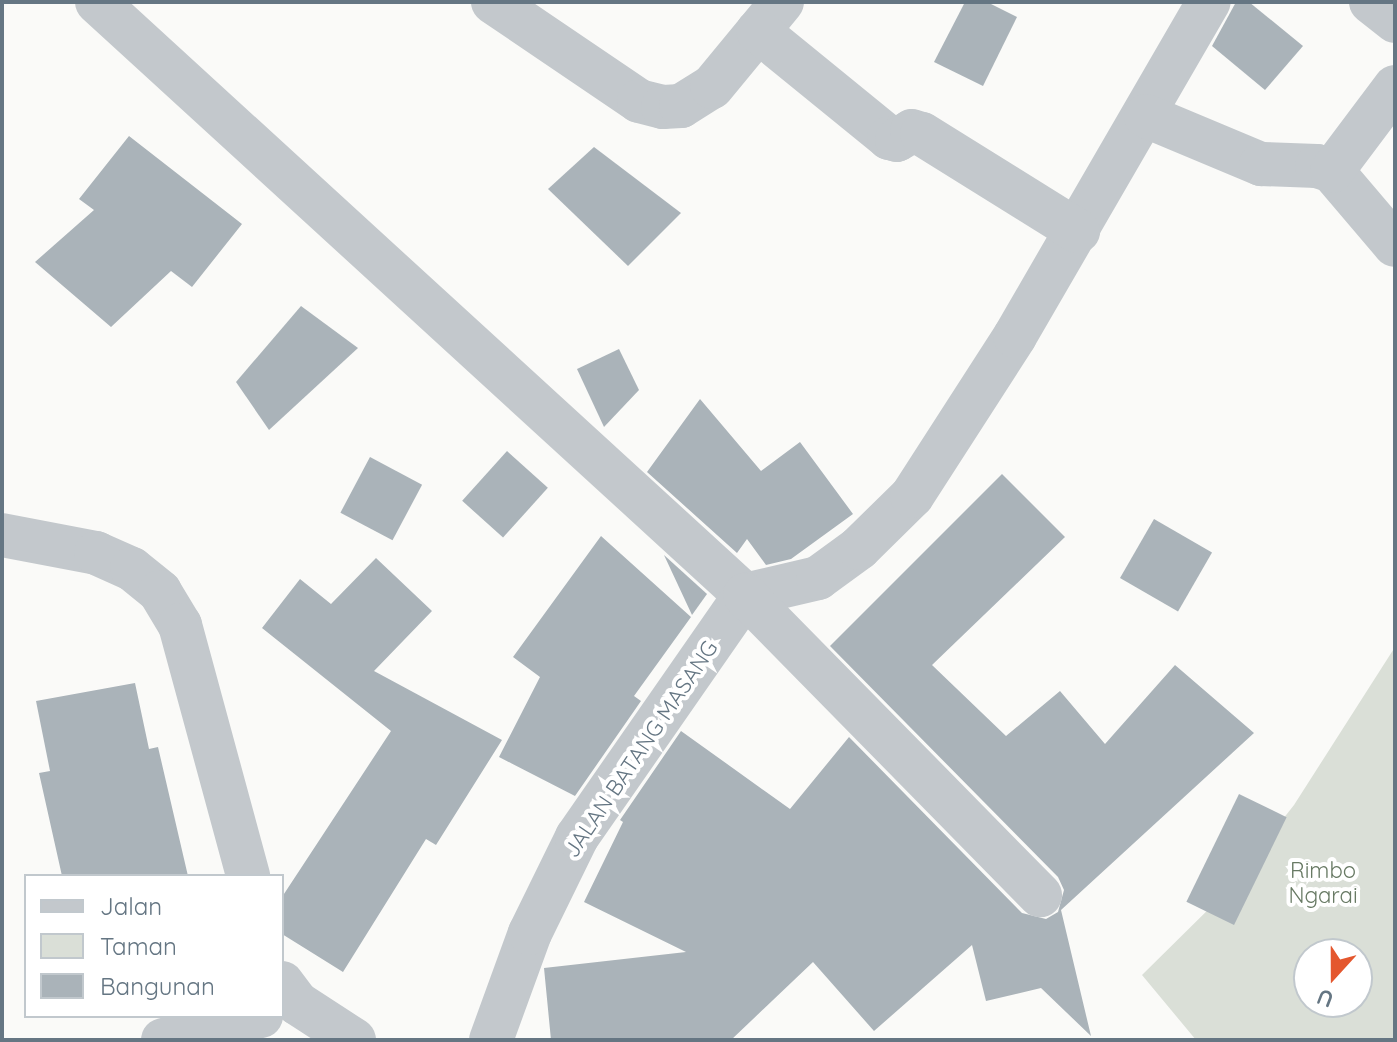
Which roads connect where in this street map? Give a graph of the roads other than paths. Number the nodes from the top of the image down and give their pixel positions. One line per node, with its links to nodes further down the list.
1 (97, 2): 13 (street)
2 (493, 2): 5 (street)
3 (1209, 2): 8 (street)
4 (1371, 2): 6 (street)
5 (770, 16): 10 (street)
6 (1395, 21)
7 (1395, 87): 9 (street)
8 (1146, 116): 9 (street); 10 (street)
9 (1332, 171): 11 (street)
10 (1078, 231): 13 (street)
11 (1395, 245)
12 (2, 535): 14 (street)
13 (745, 595): 15 (street); 20 (street, JALAN BATANG MASANG)
14 (247, 874)
15 (1040, 895)
16 (284, 1005): 19 (street)
17 (233, 1018): 18 (street)
18 (163, 1040)
19 (354, 1040)
20 (491, 1040)

